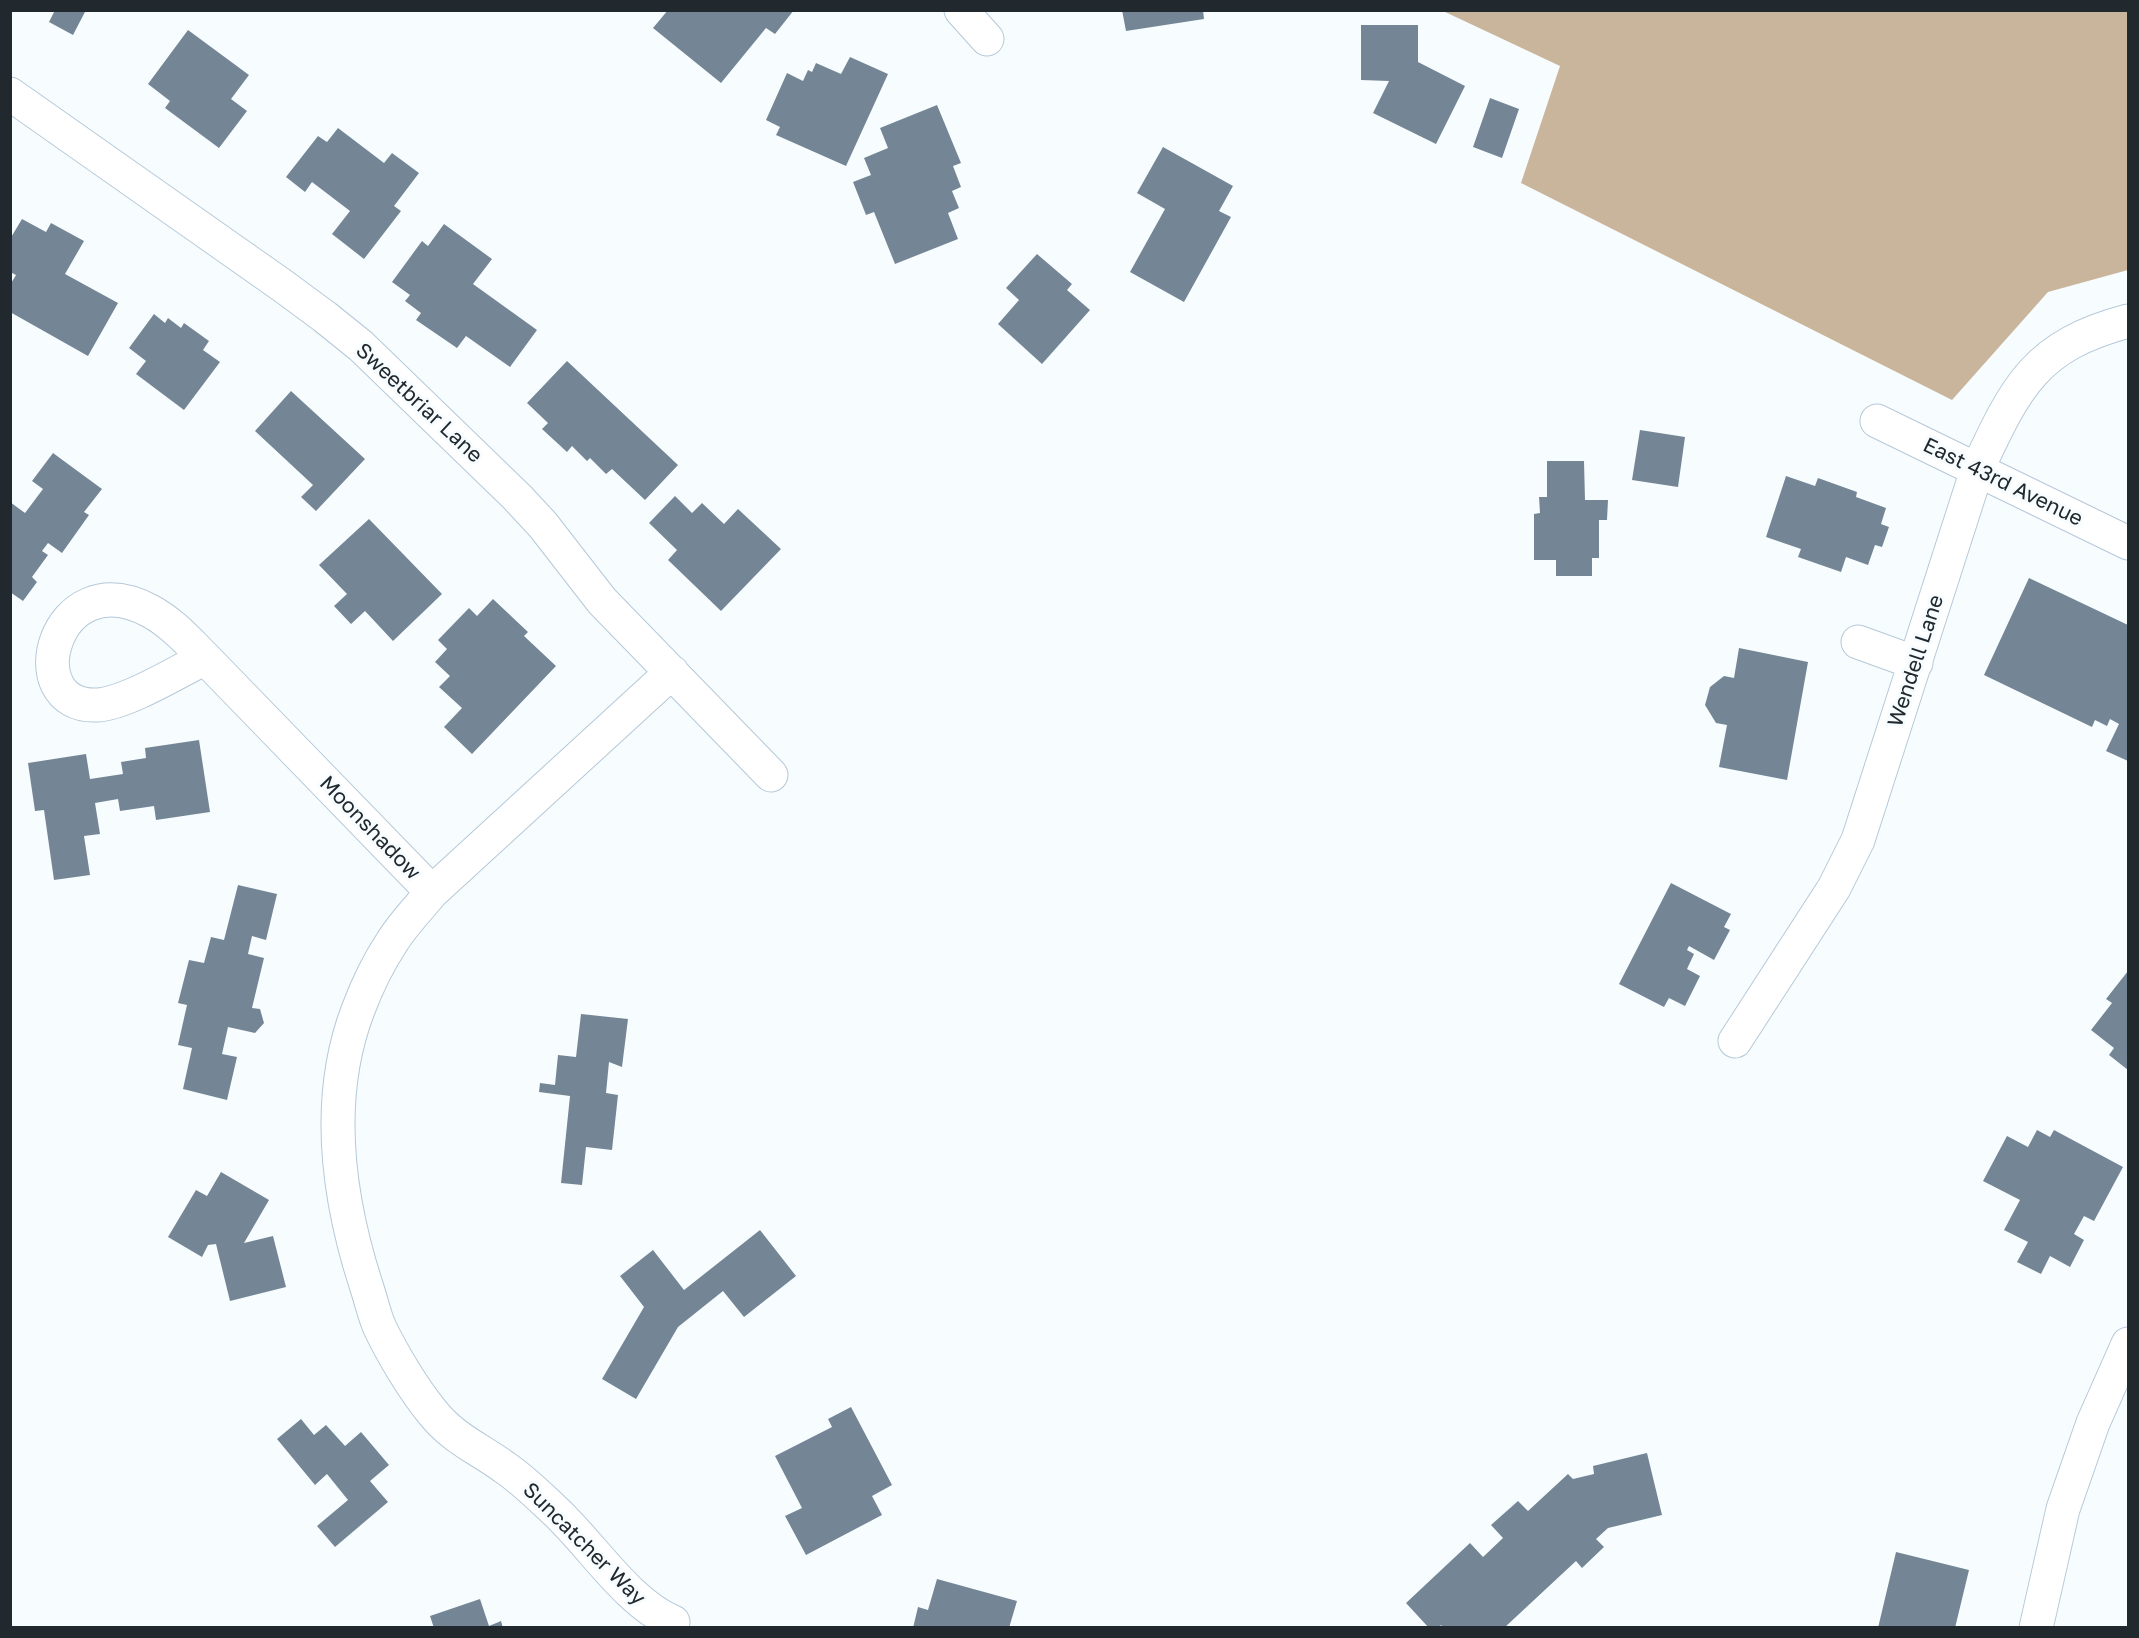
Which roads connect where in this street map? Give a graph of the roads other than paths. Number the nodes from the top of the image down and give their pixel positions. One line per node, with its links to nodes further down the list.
1 (961, 10): 2 (street)
2 (987, 39)
3 (10, 94): 11 (street, Sweetbriar Lane)
4 (2128, 321): 6 (street, Wendell Lane)
5 (1877, 422): 6 (street, East 43rd Avenue)
6 (1977, 470): 7 (street, East 43rd Avenue); 10 (street, Wendell Lane)
7 (2128, 543)
8 (1858, 642): 10 (street)
9 (205, 658): 13 (street, Moonshadow)
10 (1916, 663): 14 (street, Wendell Lane)
11 (672, 672): 12 (street, Sweetbriar Lane); 13 (street, Moonshadow)
12 (771, 775)
13 (432, 892): 16 (street, Suncatcher Way)
14 (1735, 1041)
15 (2128, 1344): 17 (street)
16 (673, 1622)
17 (2036, 1628)

